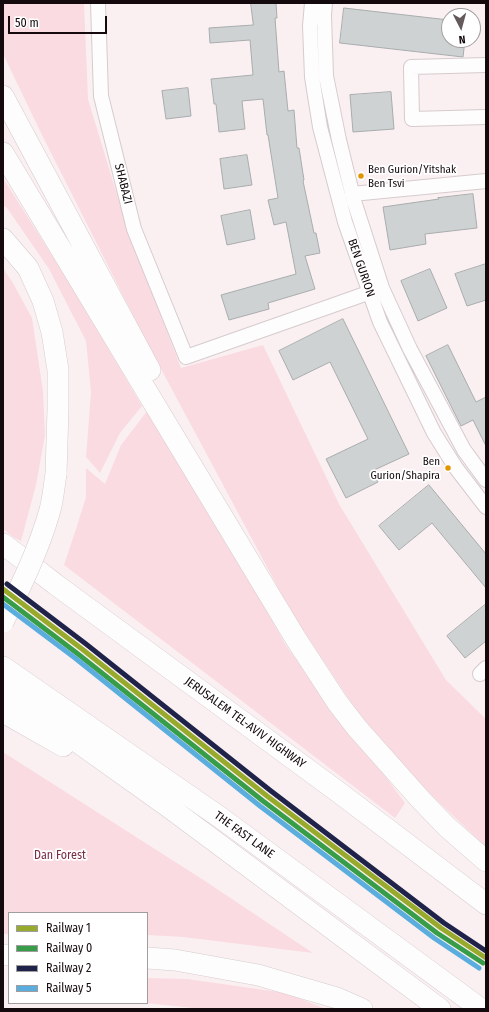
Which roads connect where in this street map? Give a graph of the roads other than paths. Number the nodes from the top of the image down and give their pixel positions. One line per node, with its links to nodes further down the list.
1 (98, 3): 13 (street, SHABAZI)
2 (312, 3): 13 (street, BEN GURION)
3 (325, 3): 11 (street, BEN GURION)
4 (486, 65): 7 (street)
5 (3, 79): 9 (highway)
6 (3, 96): 9 (highway)
7 (486, 117)
8 (3, 152): 17 (highway)
9 (48, 180): 17 (highway)
10 (486, 181): 11 (street)
11 (352, 194): 13 (street, BEN GURION)
12 (3, 239): 18 (highway, bridge)
13 (375, 290): 14 (street, BEN GURION); 15 (street, BEN GURION)
14 (486, 480)
15 (486, 507)
16 (3, 544): 26 (highway, JERUSALEM TEL-AVIV HIGHWAY)
17 (279, 610): 25 (highway)
18 (3, 622)
19 (3, 667): 23 (highway, THE FAST LANE)
20 (3, 689): 22 (highway)
21 (3, 712): 22 (highway)
22 (170, 808): 24 (highway)
23 (221, 818): 24 (street); 30 (highway, THE FAST LANE)
24 (207, 836): 29 (highway)
25 (486, 861)
26 (486, 904)
27 (148, 958): 28 (highway)
28 (362, 1009)
29 (440, 1009)
30 (481, 1009)

